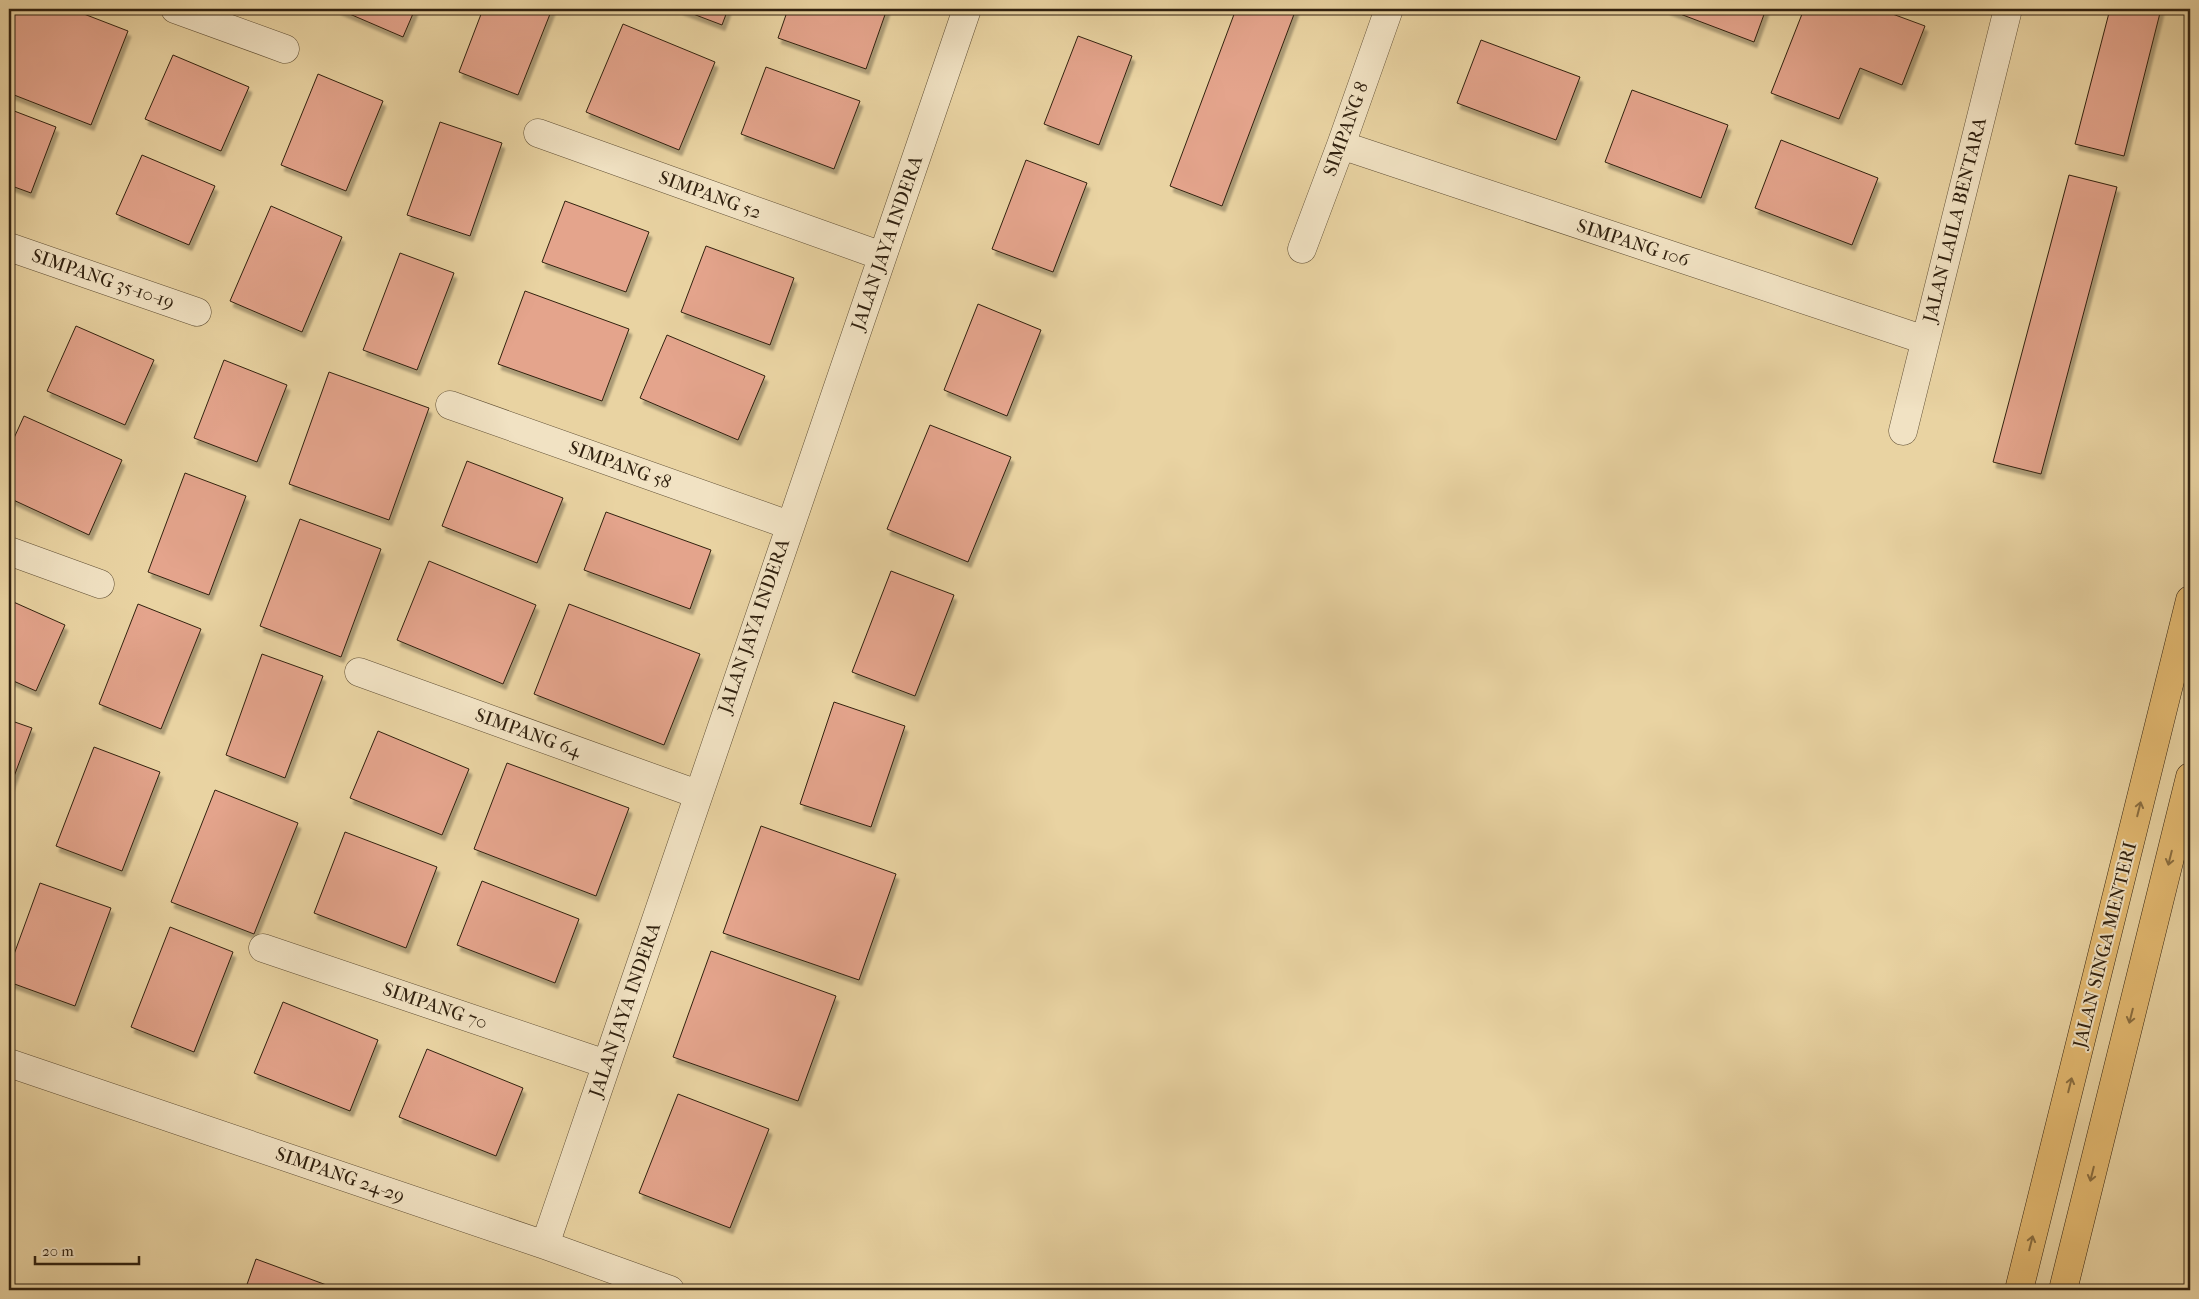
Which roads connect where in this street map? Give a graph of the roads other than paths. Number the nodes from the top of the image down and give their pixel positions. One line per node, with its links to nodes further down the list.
1 (175, 9): 5 (street)
2 (967, 9): 10 (street, JALAN JAYA INDERA)
3 (1389, 9): 7 (street, SIMPANG 8)
4 (2008, 9): 12 (street, JALAN LAILA BENTARA)
5 (285, 49)
6 (538, 133): 10 (street, SIMPANG 52)
7 (1341, 146): 9 (street, SIMPANG 8); 12 (street, SIMPANG 106)
8 (9, 247): 11 (street, SIMPANG 35-10-19)
9 (1302, 248)
10 (882, 256): 15 (street, JALAN JAYA INDERA)
11 (198, 312)
12 (1925, 340): 14 (street, JALAN LAILA BENTARA)
13 (450, 405): 15 (street, SIMPANG 58)
14 (1902, 431)
15 (789, 526): 21 (street, JALAN JAYA INDERA)
16 (9, 551): 17 (street)
17 (100, 584)
18 (2190, 600): 27 (main road, JALAN SINGA MENTERI, one-way to 18)
19 (359, 672): 21 (street, SIMPANG 64)
20 (2190, 777): 28 (main road, one-way to 28)
21 (697, 794): 24 (street, JALAN JAYA INDERA)
22 (263, 948): 24 (street, SIMPANG 70)
23 (9, 1063): 25 (street, SIMPANG 24-29)
24 (606, 1064): 25 (street, JALAN JAYA INDERA)
25 (545, 1245): 26 (street, SIMPANG 24-29)
26 (670, 1290)
27 (2019, 1290)
28 (2063, 1290)

